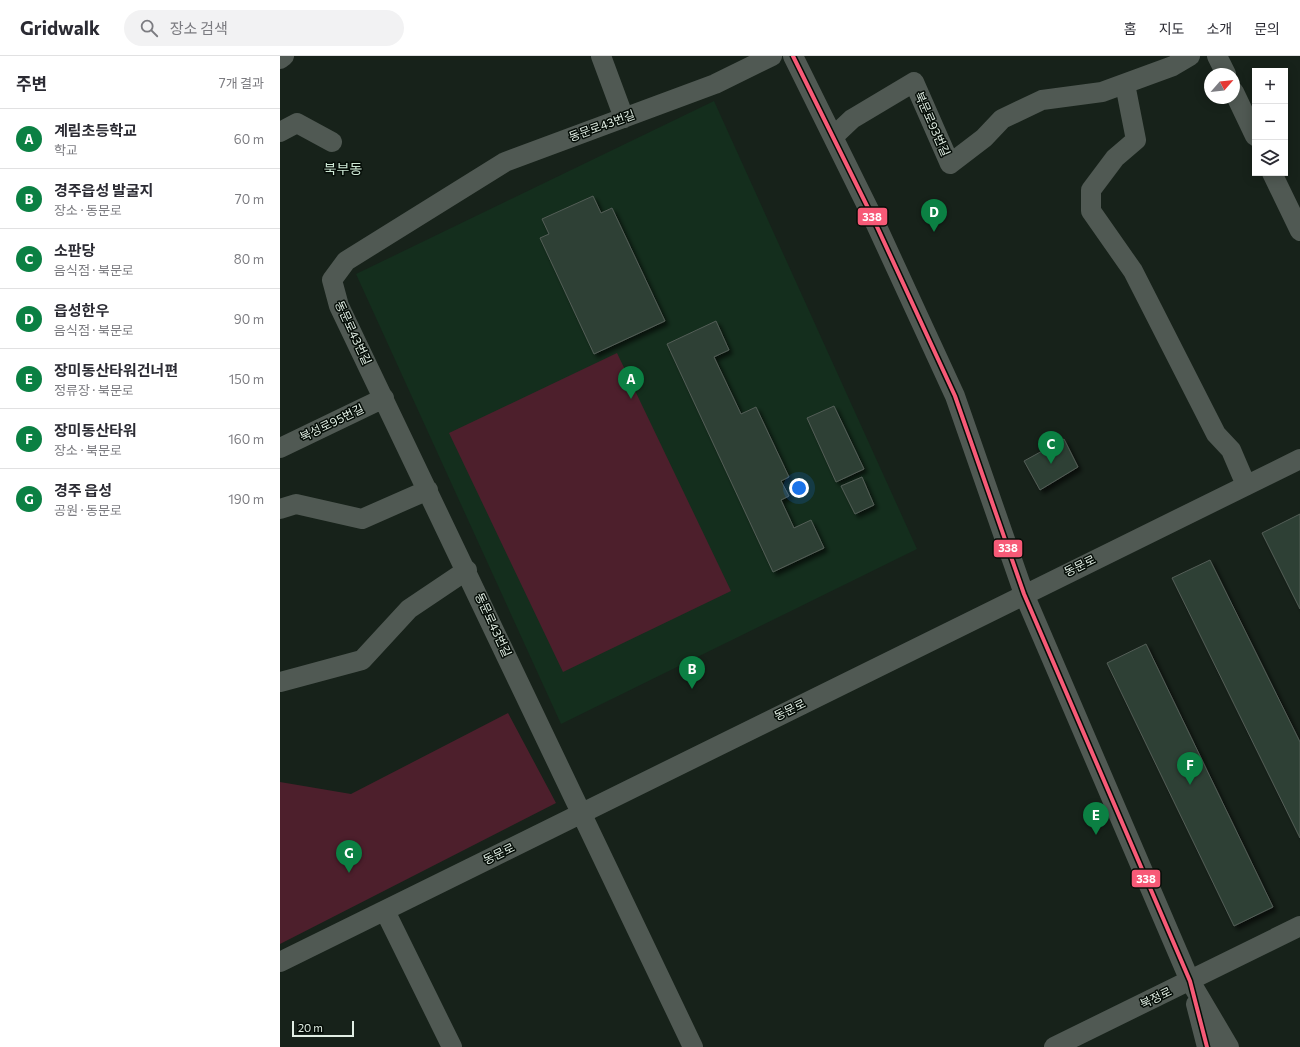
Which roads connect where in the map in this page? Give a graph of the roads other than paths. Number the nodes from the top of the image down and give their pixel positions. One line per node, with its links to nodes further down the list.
1 (284, 56): 7 (street)
2 (601, 56): 11 (street)
3 (772, 56): 11 (street, 동문로43번길)
4 (793, 56): 14 (street)
5 (1190, 56): 9 (street, 북문로93번길)
6 (1217, 56): 8 (street)
7 (280, 59)
8 (1223, 68)
9 (1125, 84): 14 (street, 북문로93번길); 21 (street)
10 (1240, 104): 12 (street)
11 (624, 118): 18 (street, 동문로43번길)
12 (1252, 130)
13 (280, 132): 15 (street)
14 (833, 137): 25 (street)
15 (332, 142)
16 (1273, 176): 17 (street)
17 (1300, 231)
18 (384, 398): 19 (street, 북성로95번길); 22 (street, 동문로43번길)
19 (280, 448)
20 (1300, 458): 21 (street, 동문로)
21 (1246, 485): 25 (street, 동문로)
22 (428, 490): 23 (street); 24 (street, 동문로43번길)
23 (280, 508)
24 (467, 570): 26 (street); 27 (street, 동문로43번길)
25 (1024, 594): 27 (street, 동문로); 31 (street)
26 (280, 682)
27 (581, 813): 28 (street, 동문로); 33 (street, 동문로43번길)
28 (385, 911): 30 (street, 동문로); 32 (street)
29 (1300, 926): 31 (street, 북정로)
30 (280, 962)
31 (1190, 981): 34 (street, 북정로); 35 (street); 36 (street)
32 (452, 1047)
33 (694, 1047)
34 (1054, 1047)
35 (1207, 1047)
36 (1229, 1047)

